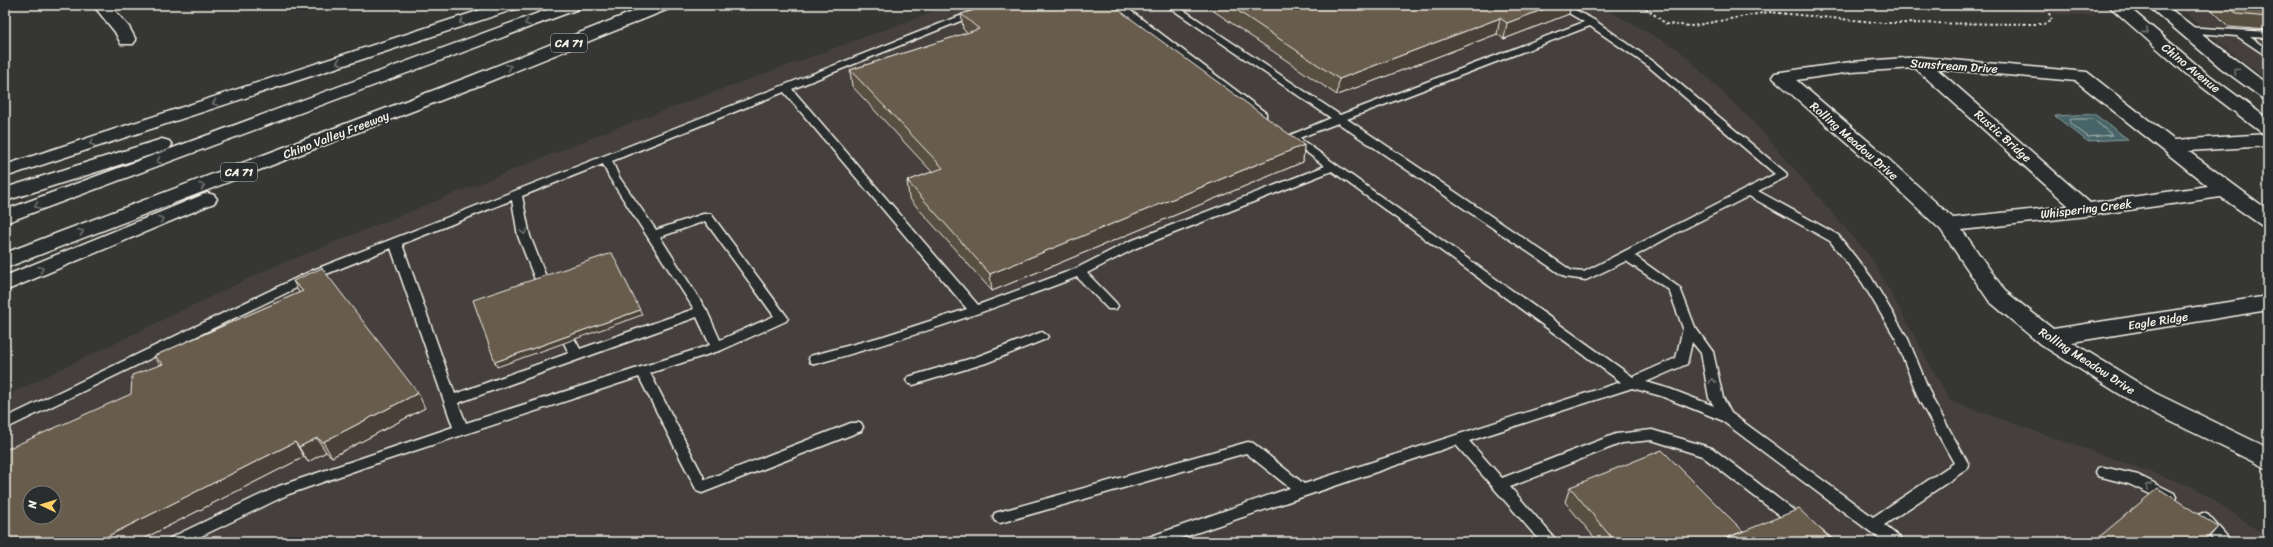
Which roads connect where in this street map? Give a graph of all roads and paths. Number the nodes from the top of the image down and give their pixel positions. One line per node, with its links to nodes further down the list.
1 (100, 5): 17 (main road)
2 (512, 5): 32 (main road, one-way to 32)
3 (575, 5): 20 (main road, one-way to 20)
4 (665, 5): 22 (main road, Chino Valley Freeway / CA 71, one-way to 4)
5 (996, 5): 23 (lane)
6 (1117, 5): 27 (lane)
7 (1170, 5): 25 (lane)
8 (1559, 5): 13 (lane)
9 (1642, 5): 10 (path)
10 (2046, 5)
11 (2116, 5): 26 (main road, Chino Avenue, one-way to 26)
12 (2155, 5): 14 (main road)
13 (1591, 22): 25 (lane); 34 (lane)
14 (2185, 30): 15 (lane); 24 (main road, one-way to 14)
15 (2238, 33): 16 (lane); 18 (lane)
16 (2268, 35)
17 (127, 40)
18 (2268, 54)
19 (1919, 62): 21 (main road, Sunstream Drive); 29 (main road, Sunstream Drive); 37 (main road, Rustic Bridge)
20 (418, 63): 36 (main road); 38 (main road, one-way to 38)
21 (1781, 76): 40 (main road, Rolling Meadow Drive)
22 (472, 82): 44 (main road, Chino Valley Freeway / CA 71, one-way to 22); 47 (main road, one-way to 22)
23 (786, 88): 30 (lane); 50 (lane)
24 (2268, 94)
25 (1341, 119): 27 (lane); 43 (lane)
26 (2268, 128)
27 (1292, 137): 31 (lane)
28 (2268, 140): 29 (main road)
29 (2171, 146): 33 (main road)
30 (605, 158): 35 (lane); 41 (lane)
31 (1333, 167): 45 (lane); 61 (lane)
32 (5, 171)
33 (2225, 190): 37 (main road, Whispering Creek); 39 (main road)
34 (1751, 192): 43 (lane); 73 (lane)
35 (516, 193): 42 (lane); 46 (lane, one-way to 46)
36 (5, 195)
37 (2086, 210): 40 (main road, Whispering Creek)
38 (5, 217)
39 (2268, 220)
40 (1948, 225): 54 (main road, Rolling Meadow Drive)
41 (653, 235): 51 (lane); 56 (lane)
42 (395, 242): 62 (lane); 64 (lane)
43 (1627, 256): 52 (lane)
44 (5, 261)
45 (1079, 272): 49 (lane); 50 (lane)
46 (542, 282)
47 (5, 284)
48 (2268, 303): 54 (main road, Eagle Ridge)
49 (1112, 306)
50 (975, 310): 58 (lane)
51 (701, 311): 56 (lane); 57 (lane)
52 (1688, 328): 61 (lane); 63 (lane, one-way to 52)
53 (1042, 336): 60 (lane)
54 (2048, 338): 68 (main road, Rolling Meadow Drive)
55 (569, 341): 57 (lane)
56 (717, 348): 59 (lane)
57 (576, 356): 62 (lane)
58 (815, 359)
59 (643, 372): 65 (lane); 66 (lane)
60 (913, 380)
61 (1632, 383): 63 (lane); 67 (lane)
62 (451, 400): 66 (lane)
63 (1726, 416): 73 (lane)
64 (5, 424)
65 (856, 427)
66 (461, 430): 74 (lane)
67 (1459, 439): 70 (lane); 71 (lane)
68 (2268, 459)
69 (2103, 472): 79 (lane, one-way to 69)
70 (1501, 484): 76 (lane); 77 (lane)
71 (1302, 490): 72 (lane); 75 (lane)
72 (1000, 517)
73 (1873, 525): 78 (lane)
74 (175, 542)
75 (1151, 542)
76 (1550, 542)
77 (1824, 542)
78 (1895, 542)
79 (2224, 542)

